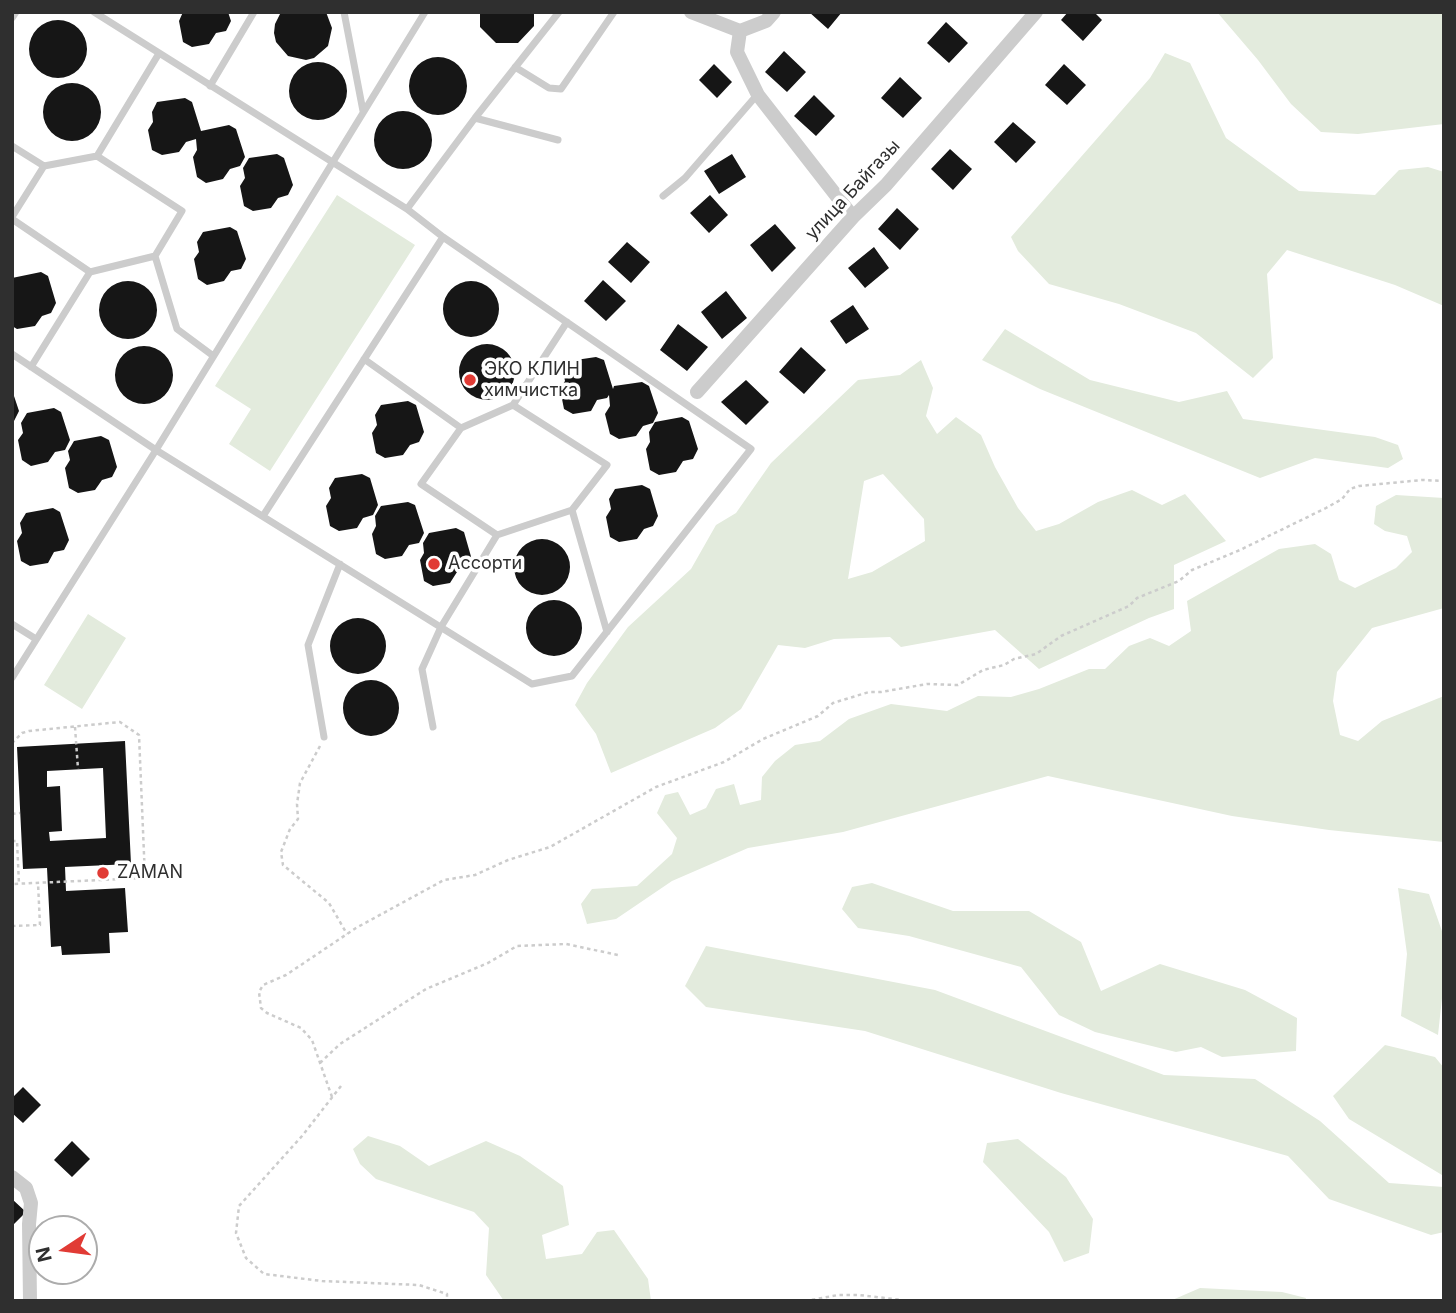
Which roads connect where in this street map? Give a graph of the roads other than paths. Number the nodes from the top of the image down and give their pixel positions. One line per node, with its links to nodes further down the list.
1 (16, 12): 11 (lane)
2 (94, 12): 13 (lane)
3 (254, 12): 15 (lane)
4 (344, 12): 17 (lane)
5 (425, 12): 17 (lane)
6 (559, 12): 14 (lane)
7 (614, 12): 14 (lane)
8 (691, 12): 12 (street)
9 (774, 12): 12 (street)
10 (1037, 12): 26 (street, улица Байгазы)
11 (12, 18)
12 (740, 32): 16 (street)
13 (158, 54): 15 (lane); 21 (lane)
14 (515, 67): 18 (lane)
15 (210, 86): 22 (lane)
16 (758, 94): 24 (lane); 26 (street)
17 (363, 111): 22 (lane)
18 (475, 118): 19 (lane); 25 (lane)
19 (558, 141)
20 (12, 146): 23 (lane)
21 (97, 156): 23 (lane); 29 (lane)
22 (332, 162): 25 (lane); 33 (lane)
23 (44, 166): 27 (lane)
24 (663, 196)
25 (407, 209): 28 (lane)
26 (853, 217): 36 (street, улица Байгазы)
27 (12, 218): 30 (lane)
28 (443, 236): 31 (lane); 34 (lane)
29 (155, 256): 30 (lane); 33 (lane)
30 (90, 272): 35 (lane)
31 (566, 322): 37 (lane); 46 (lane)
32 (12, 354): 35 (lane)
33 (212, 355): 39 (lane)
34 (364, 359): 38 (lane); 41 (lane)
35 (31, 367): 39 (lane)
36 (697, 392)
37 (513, 405): 38 (lane); 40 (lane)
38 (461, 428): 42 (lane)
39 (156, 450): 41 (lane); 47 (lane)
40 (572, 510): 42 (lane); 46 (lane)
41 (263, 516): 43 (lane)
42 (497, 535): 45 (lane)
43 (340, 564): 45 (lane); 50 (lane)
44 (12, 624): 47 (lane)
45 (440, 627): 46 (lane); 49 (lane)
46 (607, 632)
47 (36, 639): 48 (lane)
48 (12, 678)
49 (433, 727)
50 (324, 737)
51 (12, 1177): 52 (street)
52 (30, 1301)

